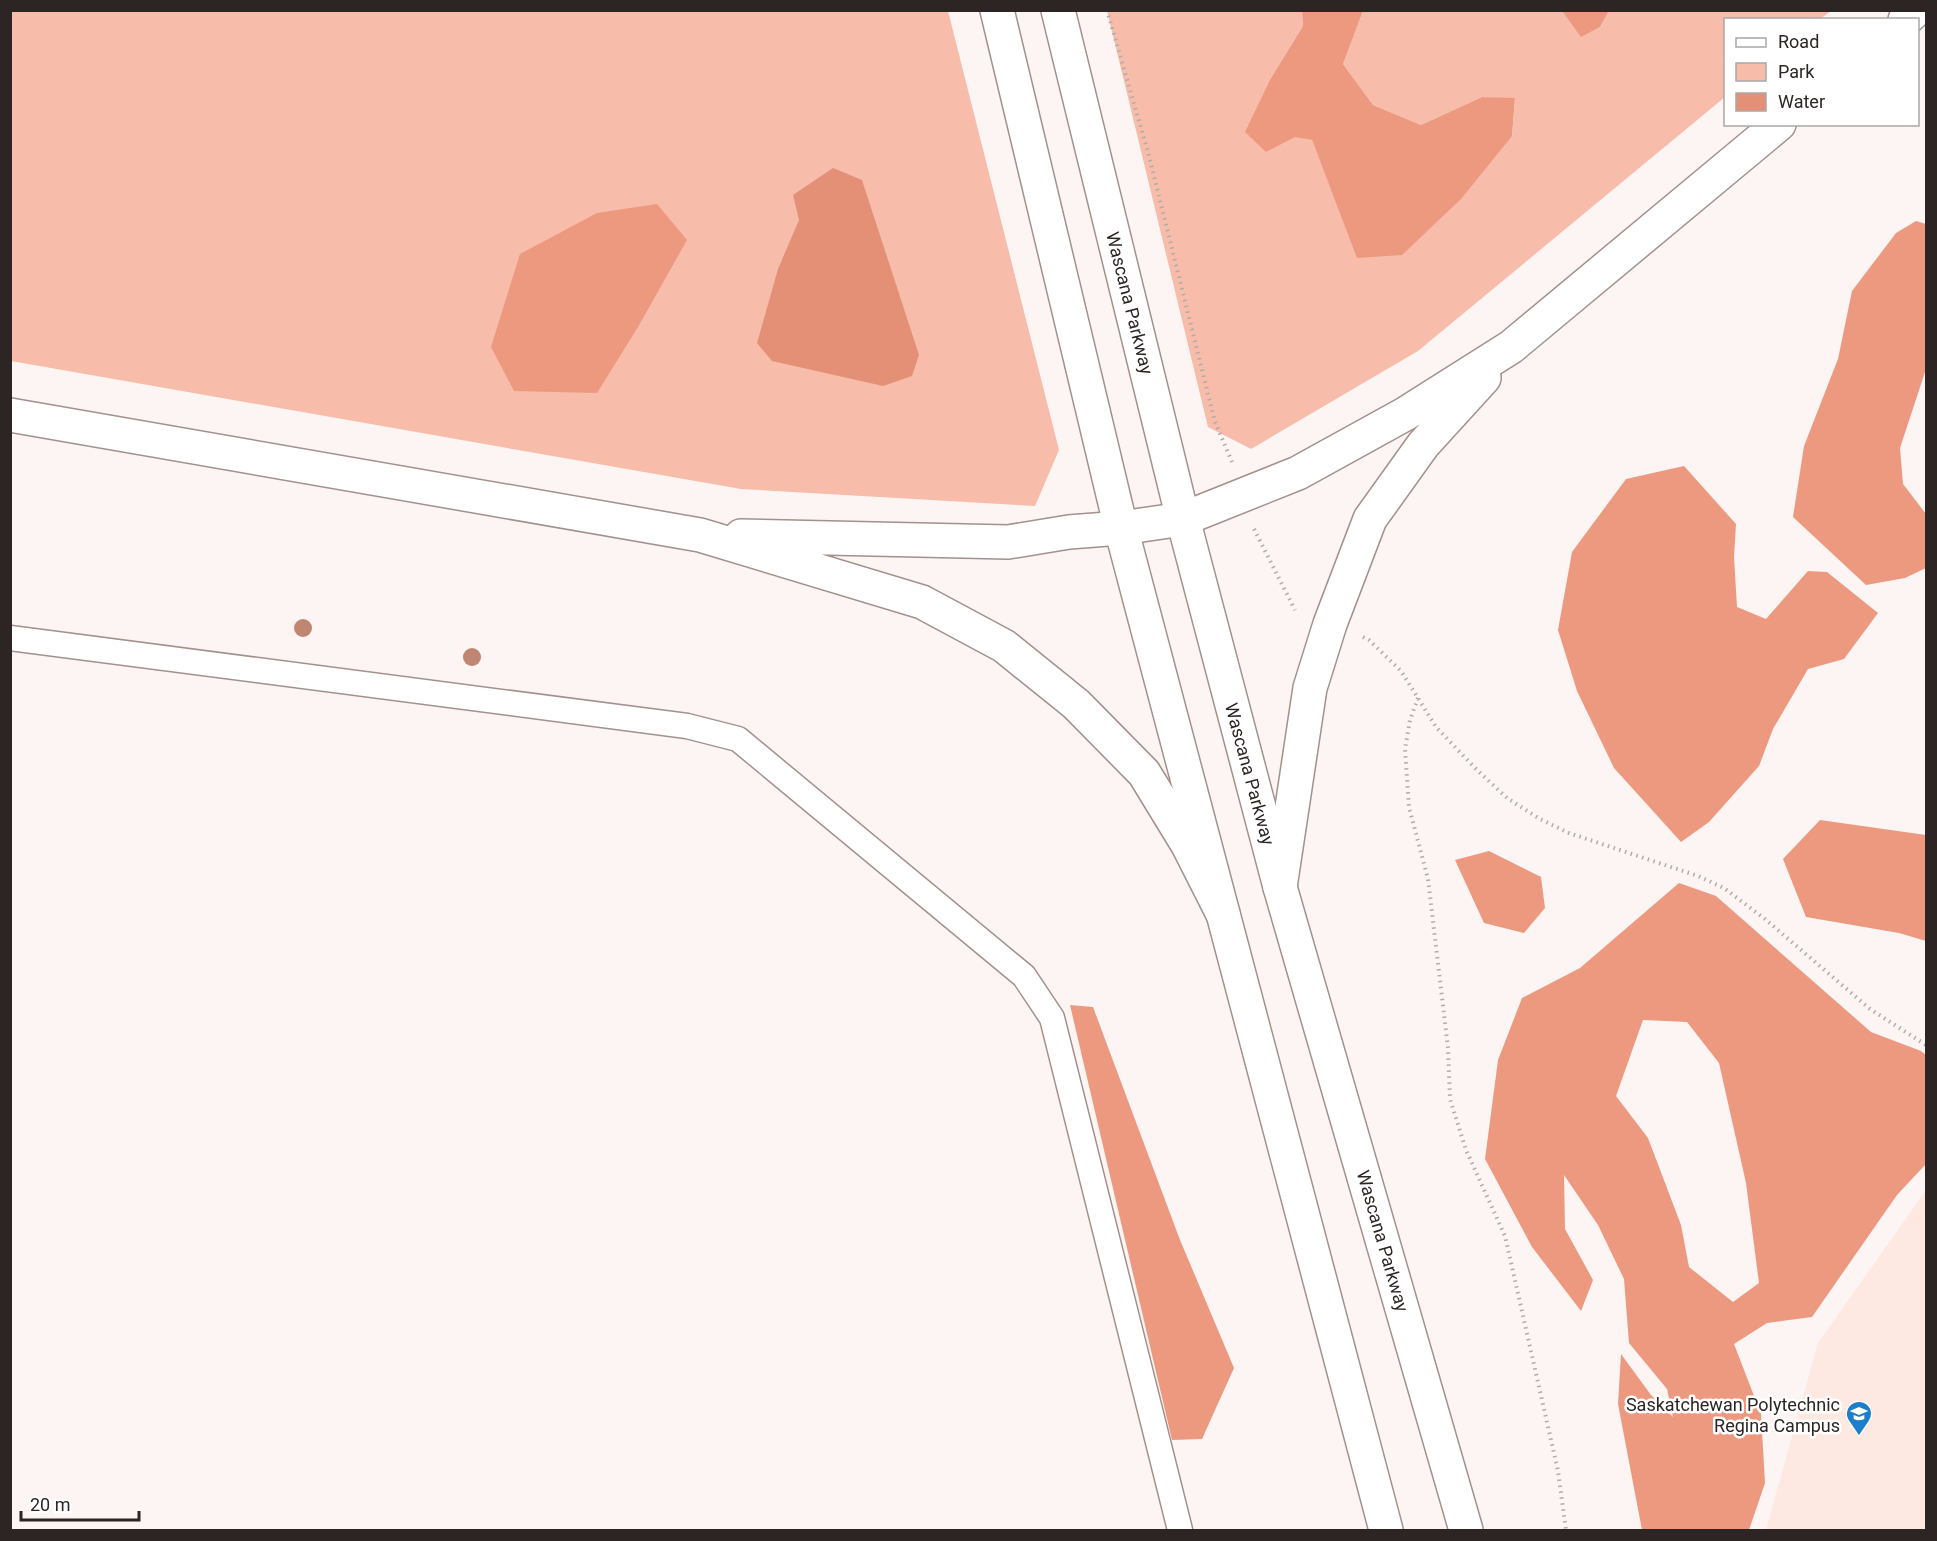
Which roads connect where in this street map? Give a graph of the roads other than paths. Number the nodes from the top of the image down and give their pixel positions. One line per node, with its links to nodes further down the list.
1 (997, 10): 7 (main road)
2 (1058, 10): 6 (main road, Wascana Parkway)
3 (1777, 126): 4 (main road)
4 (1511, 347): 6 (main road); 10 (main road)
5 (10, 415): 8 (main road)
6 (1183, 519): 7 (main road); 10 (main road, Wascana Parkway)
7 (1121, 528): 8 (main road); 11 (main road)
8 (700, 535): 11 (main road)
9 (10, 638): 12 (lane)
10 (1280, 887): 14 (main road, Wascana Parkway)
11 (1223, 914): 13 (main road)
12 (1180, 1530)
13 (1386, 1530)
14 (1466, 1530)

